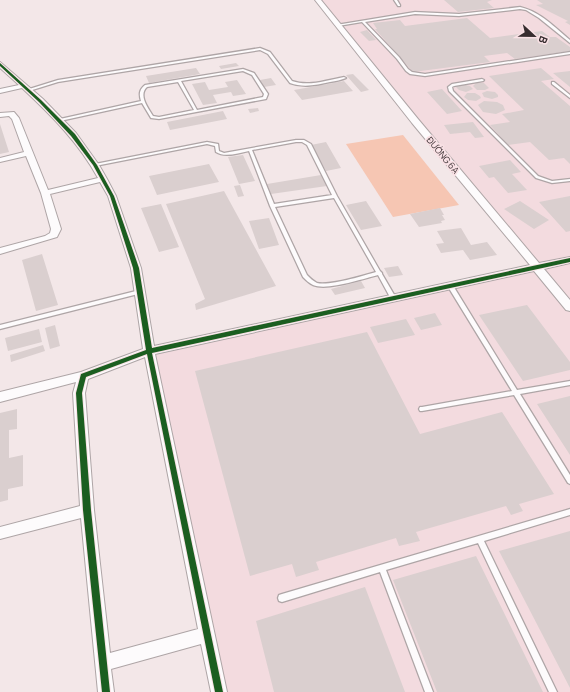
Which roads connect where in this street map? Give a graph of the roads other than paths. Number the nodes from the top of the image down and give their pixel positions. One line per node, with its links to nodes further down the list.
1 (318, 0): 5 (street, ĐƯỜNG 6A)
2 (395, 0): 3 (lane)
3 (399, 5)
4 (363, 21): 5 (lane); 6 (lane); 7 (lane)
5 (338, 25): 31 (street, ĐƯỜNG 6A)
6 (570, 42)
7 (570, 53)
8 (0, 64): 13 (street)
9 (344, 78): 13 (lane)
10 (482, 80): 25 (lane)
11 (179, 81): 16 (lane); 17 (lane); 17 (lane)
12 (552, 83): 15 (lane)
13 (26, 88): 14 (street); 19 (street)
14 (0, 91)
15 (570, 97)
16 (143, 102): 17 (lane); 19 (lane)
17 (196, 111)
18 (0, 115): 21 (street)
19 (60, 120): 23 (street)
20 (250, 149): 23 (lane); 27 (lane); 28 (lane)
21 (29, 153): 22 (street); 26 (street)
22 (0, 160)
23 (95, 164): 24 (street)
24 (104, 178): 26 (street); 34 (street)
25 (570, 180)
26 (45, 193): 29 (street)
27 (335, 196): 28 (lane); 32 (lane)
28 (272, 206): 32 (lane)
29 (0, 251)
30 (570, 260): 31 (street)
31 (537, 266): 33 (street); 36 (street, ĐƯỜNG 6A)
32 (380, 273): 35 (lane)
33 (450, 285): 35 (street); 41 (lane)
34 (140, 292): 37 (lane); 38 (street)
35 (393, 298): 38 (street)
36 (570, 307)
37 (0, 327)
38 (149, 352): 39 (street); 51 (street)
39 (83, 376): 42 (street); 45 (street)
40 (570, 383): 41 (lane)
41 (514, 392): 43 (lane); 44 (lane)
42 (0, 397)
43 (422, 410)
44 (570, 481)
45 (87, 510): 47 (street); 52 (street)
46 (570, 512): 48 (lane)
47 (0, 533)
48 (480, 539): 49 (lane); 56 (lane)
49 (382, 568): 50 (lane); 55 (lane)
50 (282, 598)
51 (208, 634): 52 (street); 54 (street)
52 (103, 663): 53 (street)
53 (106, 692)
54 (219, 692)
55 (429, 692)
56 (553, 692)

